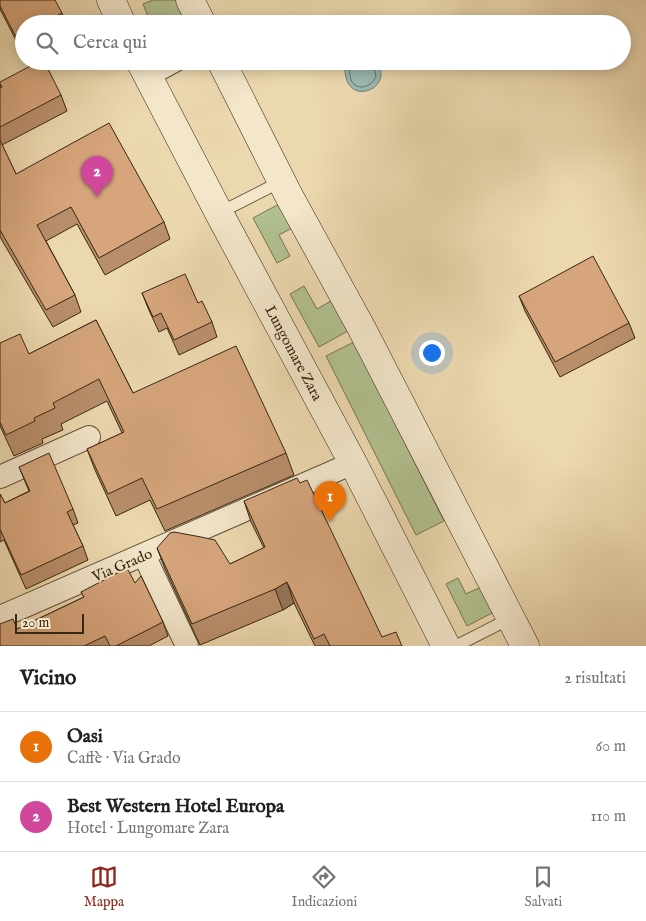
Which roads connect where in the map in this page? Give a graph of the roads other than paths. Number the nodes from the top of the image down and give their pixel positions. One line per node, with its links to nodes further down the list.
1 (112, 0): 3 (street)
2 (190, 0): 4 (street)
3 (118, 15)
4 (198, 15)
5 (226, 70): 7 (street)
6 (146, 71): 8 (street, Lungomare Zara)
7 (282, 181): 8 (lane); 14 (street)
8 (219, 213): 10 (street, Lungomare Zara)
9 (89, 437): 11 (street)
10 (353, 463): 12 (street, Via Grado); 16 (street, Lungomare Zara)
11 (0, 477)
12 (144, 555): 13 (street, Via Grado); 15 (street)
13 (0, 617)
14 (511, 618): 17 (lane); 18 (street)
15 (187, 646)
16 (446, 646)
17 (456, 646)
18 (525, 646)

